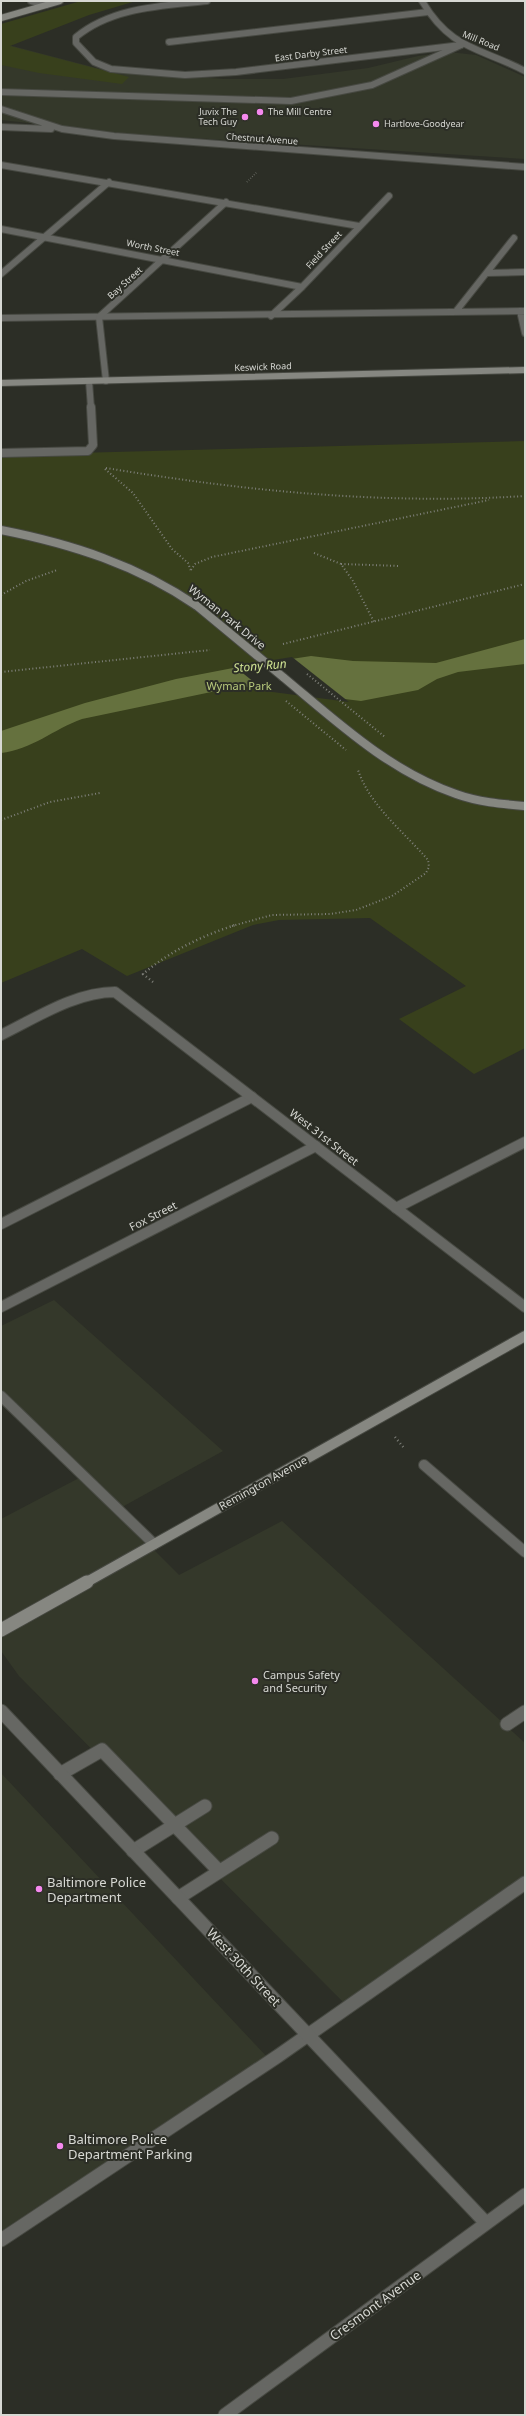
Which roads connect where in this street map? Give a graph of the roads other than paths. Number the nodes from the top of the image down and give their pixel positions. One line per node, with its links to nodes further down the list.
1 (31, 1): 5 (street)
2 (60, 1): 5 (street)
3 (207, 1): 9 (street, East Darby Street)
4 (422, 1): 6 (street, Mill Road)
5 (46, 5): 7 (street)
6 (428, 12): 8 (street); 9 (street, Mill Road)
7 (1, 18)
8 (169, 42)
9 (461, 45): 10 (street, Mill Road); 11 (street)
10 (525, 71)
11 (1, 92)
12 (1, 109): 14 (street, Chestnut Avenue)
13 (1, 127): 14 (street)
14 (62, 129): 16 (street, Chestnut Avenue)
15 (1, 164): 17 (street)
16 (525, 166)
17 (109, 182): 19 (street); 22 (street)
18 (389, 196): 20 (street, Field Street)
19 (226, 202): 20 (street); 24 (street, Bay Street)
20 (359, 226): 28 (street, Field Street)
21 (1, 229): 22 (street, Worth Street)
22 (46, 237): 24 (street, Worth Street); 27 (street)
23 (514, 238): 26 (street)
24 (164, 260): 28 (street, Worth Street); 32 (street, Bay Street)
25 (525, 272): 26 (street)
26 (487, 273): 29 (street)
27 (1, 274)
28 (302, 287): 31 (street, Field Street)
29 (457, 310)
30 (522, 311): 31 (street); 34 (street)
31 (271, 316): 32 (street)
32 (99, 317): 33 (street); 37 (street)
33 (1, 318)
34 (525, 333)
35 (525, 370): 37 (street, Keswick Road)
36 (88, 381): 37 (street, Keswick Road); 38 (street, Keswick Road); 39 (street)
37 (106, 381)
38 (1, 383)
39 (1, 453)
40 (1, 530): 41 (street, Wyman Park Drive, bridge)
41 (525, 806)
42 (1, 1035): 43 (street, West 31st Street)
43 (252, 1097): 45 (street, West 31st Street); 47 (street)
44 (525, 1142): 46 (street)
45 (316, 1146): 46 (street, West 31st Street); 48 (street, Fox Street)
46 (396, 1208): 49 (street, West 31st Street)
47 (1, 1224)
48 (1, 1307)
49 (525, 1307)
50 (525, 1336): 53 (street, Remington Avenue)
51 (1, 1396): 53 (street)
52 (424, 1465): 54 (street)
53 (154, 1544): 55 (street, Remington Avenue)
54 (525, 1552)
55 (1, 1630)
56 (1, 1712): 59 (street, West 30th Street)
57 (525, 1712): 58 (street)
58 (507, 1724)
59 (60, 1774): 61 (street); 63 (street, West 30th Street)
60 (205, 1806): 61 (street)
61 (175, 1824): 63 (street); 64 (street)
62 (272, 1838): 64 (street)
63 (133, 1851): 66 (street, West 30th Street)
64 (219, 1871): 66 (street)
65 (525, 1883): 67 (street)
66 (178, 1898): 67 (street, West 30th Street)
67 (308, 2035): 69 (street, West 30th Street); 70 (street)
68 (525, 2195): 69 (street, Cresmont Avenue)
69 (486, 2223): 71 (street, Cresmont Avenue)
70 (1, 2240)
71 (225, 2415)

